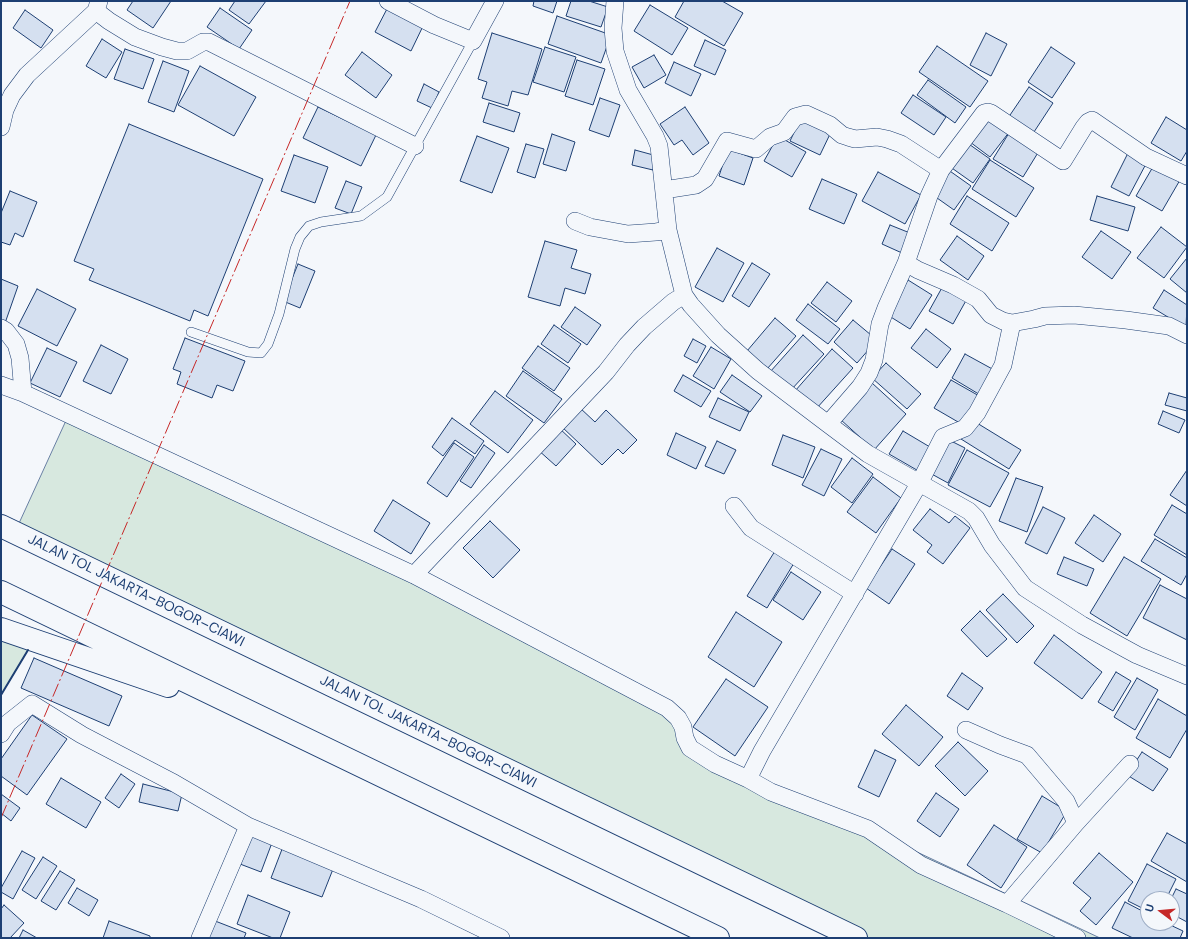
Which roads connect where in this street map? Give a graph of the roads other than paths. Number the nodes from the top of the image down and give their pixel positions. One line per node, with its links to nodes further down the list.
1 (388, 1): 5 (street)
2 (495, 1): 5 (street)
3 (615, 1): 10 (street)
4 (98, 6): 6 (street); 7 (street)
5 (473, 41): 7 (lane)
6 (1, 127)
7 (415, 146): 17 (lane)
8 (941, 170): 9 (street); 10 (street); 13 (street)
9 (1187, 176)
10 (664, 190): 12 (street)
11 (575, 221): 12 (street)
12 (668, 230): 14 (street)
13 (906, 263): 15 (street); 21 (street)
14 (684, 296): 21 (street); 25 (street)
15 (1012, 323): 18 (street); 22 (street)
16 (1, 328): 20 (street)
17 (191, 332)
18 (1187, 335)
19 (1, 385): 20 (street)
20 (23, 393): 25 (street)
21 (828, 424): 22 (street)
22 (920, 482): 27 (street); 29 (street)
23 (734, 506): 27 (street)
24 (1, 526): 41 (highway, JALAN TOL JAKARTA–BOGOR–CIAWI)
25 (414, 574): 34 (street)
26 (1, 592): 30 (highway)
27 (855, 594): 34 (street)
28 (1, 629): 30 (highway)
29 (1187, 676)
30 (258, 717): 40 (highway)
31 (966, 730): 35 (street)
32 (1, 734): 36 (street)
33 (1130, 764): 35 (street)
34 (748, 780): 37 (street)
35 (1076, 823): 37 (street)
36 (248, 826): 38 (street); 39 (street)
37 (1008, 904): 42 (street)
38 (200, 938)
39 (501, 938)
40 (718, 938)
41 (856, 938)
42 (1077, 938)

